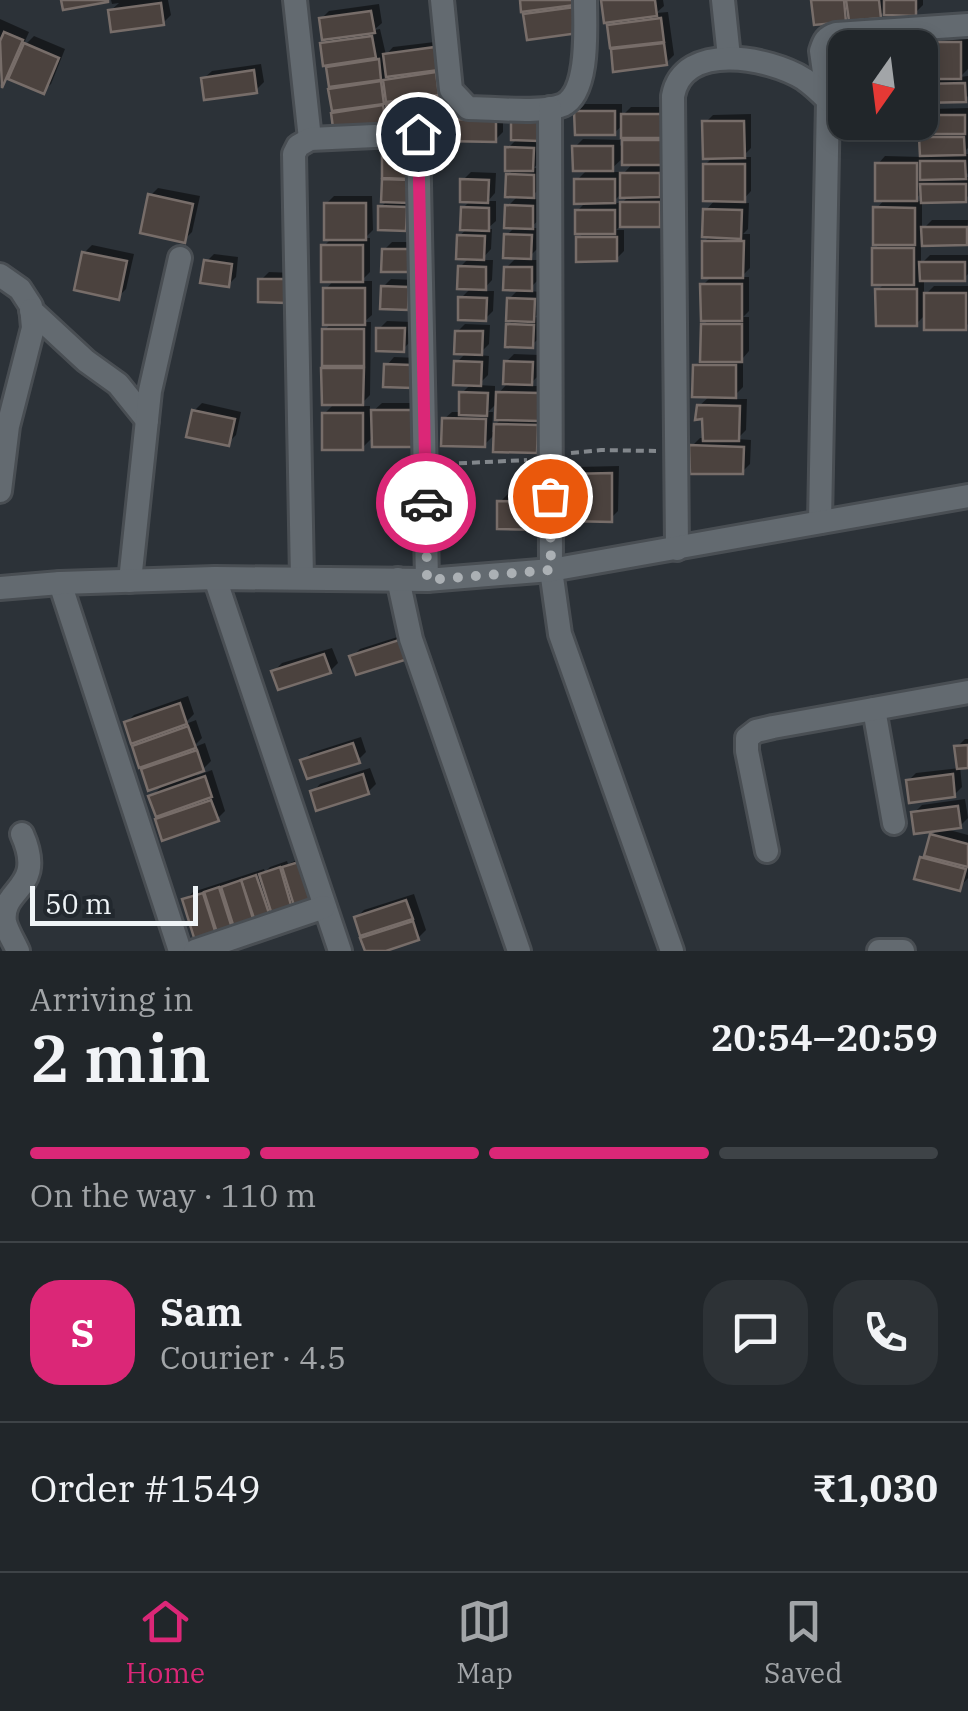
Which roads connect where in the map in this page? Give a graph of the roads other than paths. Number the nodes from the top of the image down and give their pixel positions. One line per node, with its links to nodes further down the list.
1 (295, 0): 11 (street)
2 (442, 0): 10 (street)
3 (585, 0): 10 (street)
4 (722, 0): 8 (street)
5 (968, 25): 6 (street)
6 (904, 30)
7 (828, 36): 9 (street)
8 (729, 58): 9 (street); 19 (street)
9 (828, 100): 18 (street)
10 (550, 108): 20 (street)
11 (310, 139): 22 (street); 24 (street)
12 (180, 258): 15 (street)
13 (0, 274): 14 (street)
14 (31, 310): 15 (street); 16 (street)
15 (147, 420): 25 (street)
16 (0, 490)
17 (968, 496): 18 (street)
18 (820, 522): 19 (street)
19 (677, 549): 20 (street)
20 (551, 570): 24 (street); 39 (street)
21 (215, 578): 22 (street); 25 (street); 33 (street)
22 (302, 578): 23 (street)
23 (398, 579): 24 (street); 38 (street)
24 (427, 580)
25 (130, 581): 26 (street)
26 (60, 582): 27 (street); 35 (street)
27 (0, 588)
28 (968, 692): 29 (street)
29 (874, 709): 30 (street); 32 (street)
30 (894, 823)
31 (22, 834): 34 (street)
32 (767, 851)
33 (324, 907): 36 (street); 37 (street)
34 (18, 951)
35 (180, 951)
36 (195, 951)
37 (340, 951)
38 (519, 951)
39 (672, 951)
40 (879, 951): 41 (street)
41 (904, 951)

